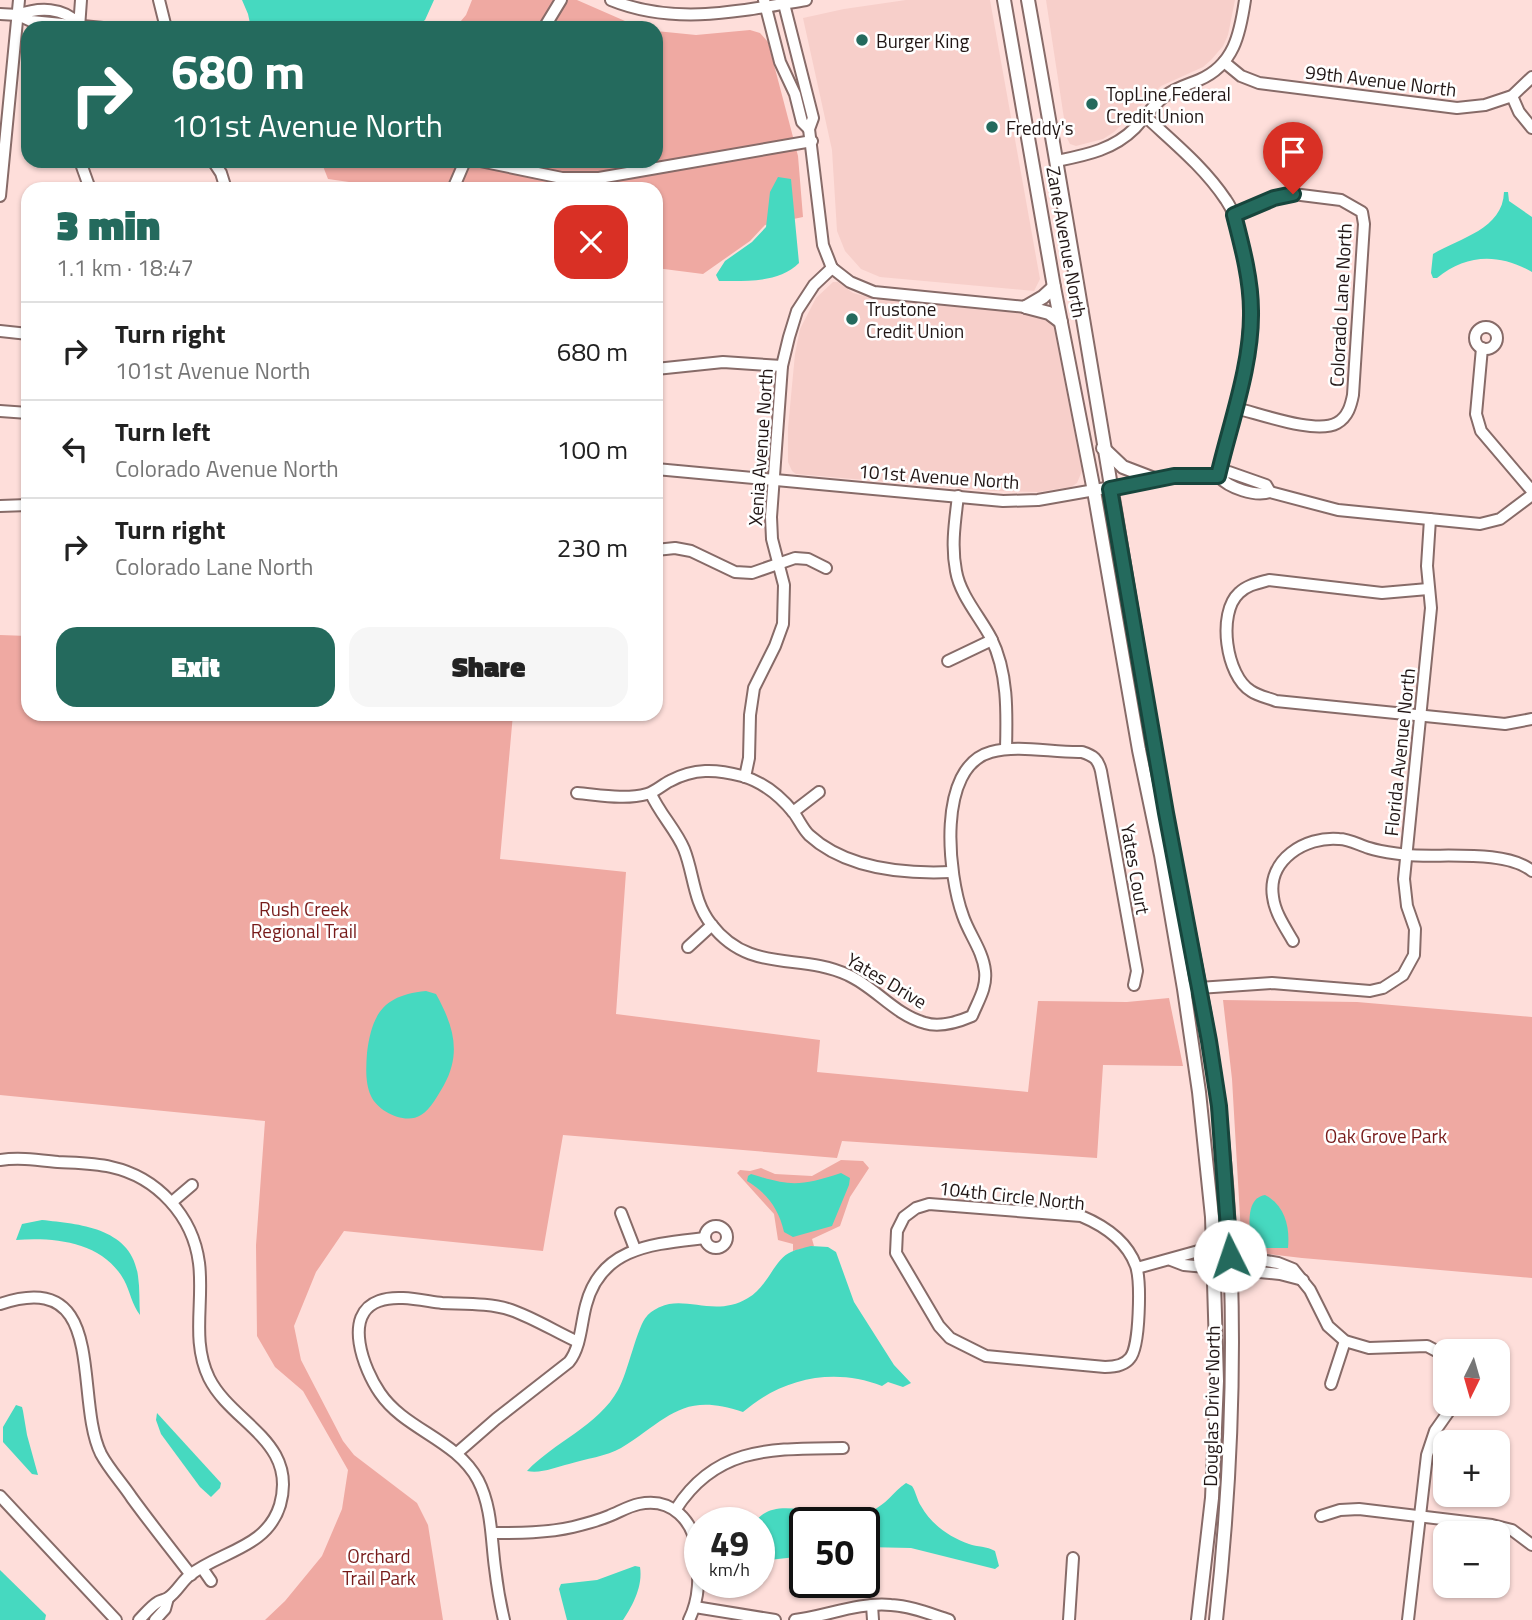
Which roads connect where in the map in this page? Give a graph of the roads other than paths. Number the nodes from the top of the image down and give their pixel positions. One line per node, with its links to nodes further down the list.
1 (19, 0): 13 (street)
2 (81, 0): 15 (street)
3 (159, 0): 16 (street)
4 (561, 0): 17 (street)
5 (611, 0): 11 (street)
6 (806, 0): 10 (street)
7 (1004, 0): 32 (main road, Zane Avenue North)
8 (1028, 0): 25 (main road, Zane Avenue North)
9 (1245, 0): 18 (street)
10 (783, 2): 11 (street); 23 (street)
11 (764, 4): 23 (street)
12 (0, 14): 13 (street)
13 (18, 15): 14 (street); 29 (street)
14 (75, 21)
15 (79, 21)
16 (164, 21)
17 (548, 21)
18 (1224, 62): 20 (street, 99th Avenue North); 21 (street)
19 (1532, 77): 20 (street, 99th Avenue North)
20 (1512, 96): 22 (street)
21 (1145, 116): 25 (street); 30 (street)
22 (1532, 128)
23 (809, 129): 24 (street)
24 (812, 141): 26 (street); 31 (street)
25 (1057, 162): 43 (main road, Zane Avenue North)
26 (663, 167)
27 (514, 168): 28 (street)
28 (657, 168)
29 (0, 196)
30 (1234, 215): 40 (street); 40 (street, Colorado Lane North)
31 (832, 268): 33 (street); 38 (street, Xenia Avenue North)
32 (1054, 287): 33 (main road); 34 (main road, Zane Avenue North)
33 (1026, 307): 34 (main road)
34 (1061, 322): 49 (main road, Zane Avenue North)
35 (0, 331): 36 (street)
36 (21, 333)
37 (1482, 348): 50 (street)
38 (782, 366): 39 (street); 46 (street, Xenia Avenue North)
39 (663, 368)
40 (1235, 408): 45 (street)
41 (0, 411): 42 (street)
42 (21, 412)
43 (1103, 448): 47 (main road); 48 (main road, Zane Avenue North)
44 (663, 470): 46 (street, 101st Avenue North)
45 (1218, 476): 47 (street, 101st Avenue North); 54 (street, 101st Avenue North)
46 (772, 480): 51 (street, 101st Avenue North); 56 (street, Xenia Avenue North)
47 (1157, 480): 48 (street, 101st Avenue North)
48 (1110, 489): 49 (street, 101st Avenue North); 77 (main road, Douglas Drive North)
49 (1094, 491): 51 (street, 101st Avenue North); 78 (main road, Douglas Drive North)
50 (1532, 493): 54 (street, 101st Avenue North)
51 (958, 496): 59 (street)
52 (21, 505): 53 (street)
53 (0, 506)
54 (1430, 519): 58 (street, Florida Avenue North)
55 (663, 549): 56 (street)
56 (777, 565): 57 (street); 65 (street, Xenia Avenue North)
57 (826, 568)
58 (1428, 589): 61 (street, Florida Avenue North); 61 (street)
59 (992, 640): 60 (street); 63 (street)
60 (948, 661)
61 (1420, 717): 62 (street); 70 (street, Florida Avenue North)
62 (1532, 719)
63 (1006, 749): 64 (street, Yates Drive); 72 (street, Yates Drive)
64 (1096, 758): 76 (street, Yates Court)
65 (745, 776): 68 (street); 69 (street)
66 (820, 792): 69 (street)
67 (577, 793): 68 (street)
68 (651, 794): 73 (street, Yates Drive)
69 (793, 812): 72 (street)
70 (1407, 855): 71 (street); 74 (street); 77 (street, Florida Avenue North)
71 (1532, 871)
72 (951, 872): 73 (street, Yates Drive)
73 (712, 925): 75 (street)
74 (1293, 941)
75 (688, 947)
76 (1135, 985)
77 (1199, 987): 78 (street); 86 (main road, Douglas Drive North)
78 (1184, 989): 85 (main road, Douglas Drive North)
79 (0, 1160): 81 (street)
80 (192, 1185): 81 (street)
81 (172, 1202): 107 (street)
82 (621, 1213): 84 (street)
83 (705, 1238): 84 (street)
84 (635, 1249): 94 (street)
85 (1214, 1252): 86 (street); 87 (street); 89 (main road, Douglas Drive North)
86 (1230, 1256): 90 (main road, Douglas Drive North); 91 (street)
87 (1171, 1260): 88 (street); 89 (street)
88 (1137, 1268): 88 (street, 104th Circle North)
89 (1215, 1268): 90 (street); 123 (main road, Douglas Drive North)
90 (1231, 1270): 91 (street); 124 (main road, Douglas Drive North)
91 (1303, 1280): 93 (street)
92 (0, 1304): 108 (street)
93 (1345, 1341): 95 (street); 96 (street)
94 (578, 1342): 99 (street); 99 (street)
95 (1433, 1349)
96 (1331, 1384)
97 (1445, 1416): 103 (street)
98 (843, 1448): 101 (street)
99 (457, 1453): 104 (street)
100 (0, 1496): 113 (street)
101 (676, 1509): 104 (street); 112 (street)
102 (1321, 1516): 103 (street)
103 (1420, 1517): 105 (street); 125 (street)
104 (492, 1533): 116 (street)
105 (1532, 1545)
106 (1073, 1558): 122 (street)
107 (202, 1568): 108 (street); 109 (street)
108 (191, 1574): 110 (street)
109 (211, 1581)
110 (169, 1598): 114 (street); 115 (street)
111 (872, 1605): 119 (street); 120 (street); 121 (street)
112 (695, 1607): 117 (street); 118 (street)
113 (116, 1620)
114 (139, 1620)
115 (155, 1620)
116 (504, 1620)
117 (689, 1620)
118 (775, 1620)
119 (795, 1620)
120 (873, 1620)
121 (949, 1620)
122 (1069, 1620)
123 (1198, 1620)
124 (1216, 1620)
125 (1408, 1620)

